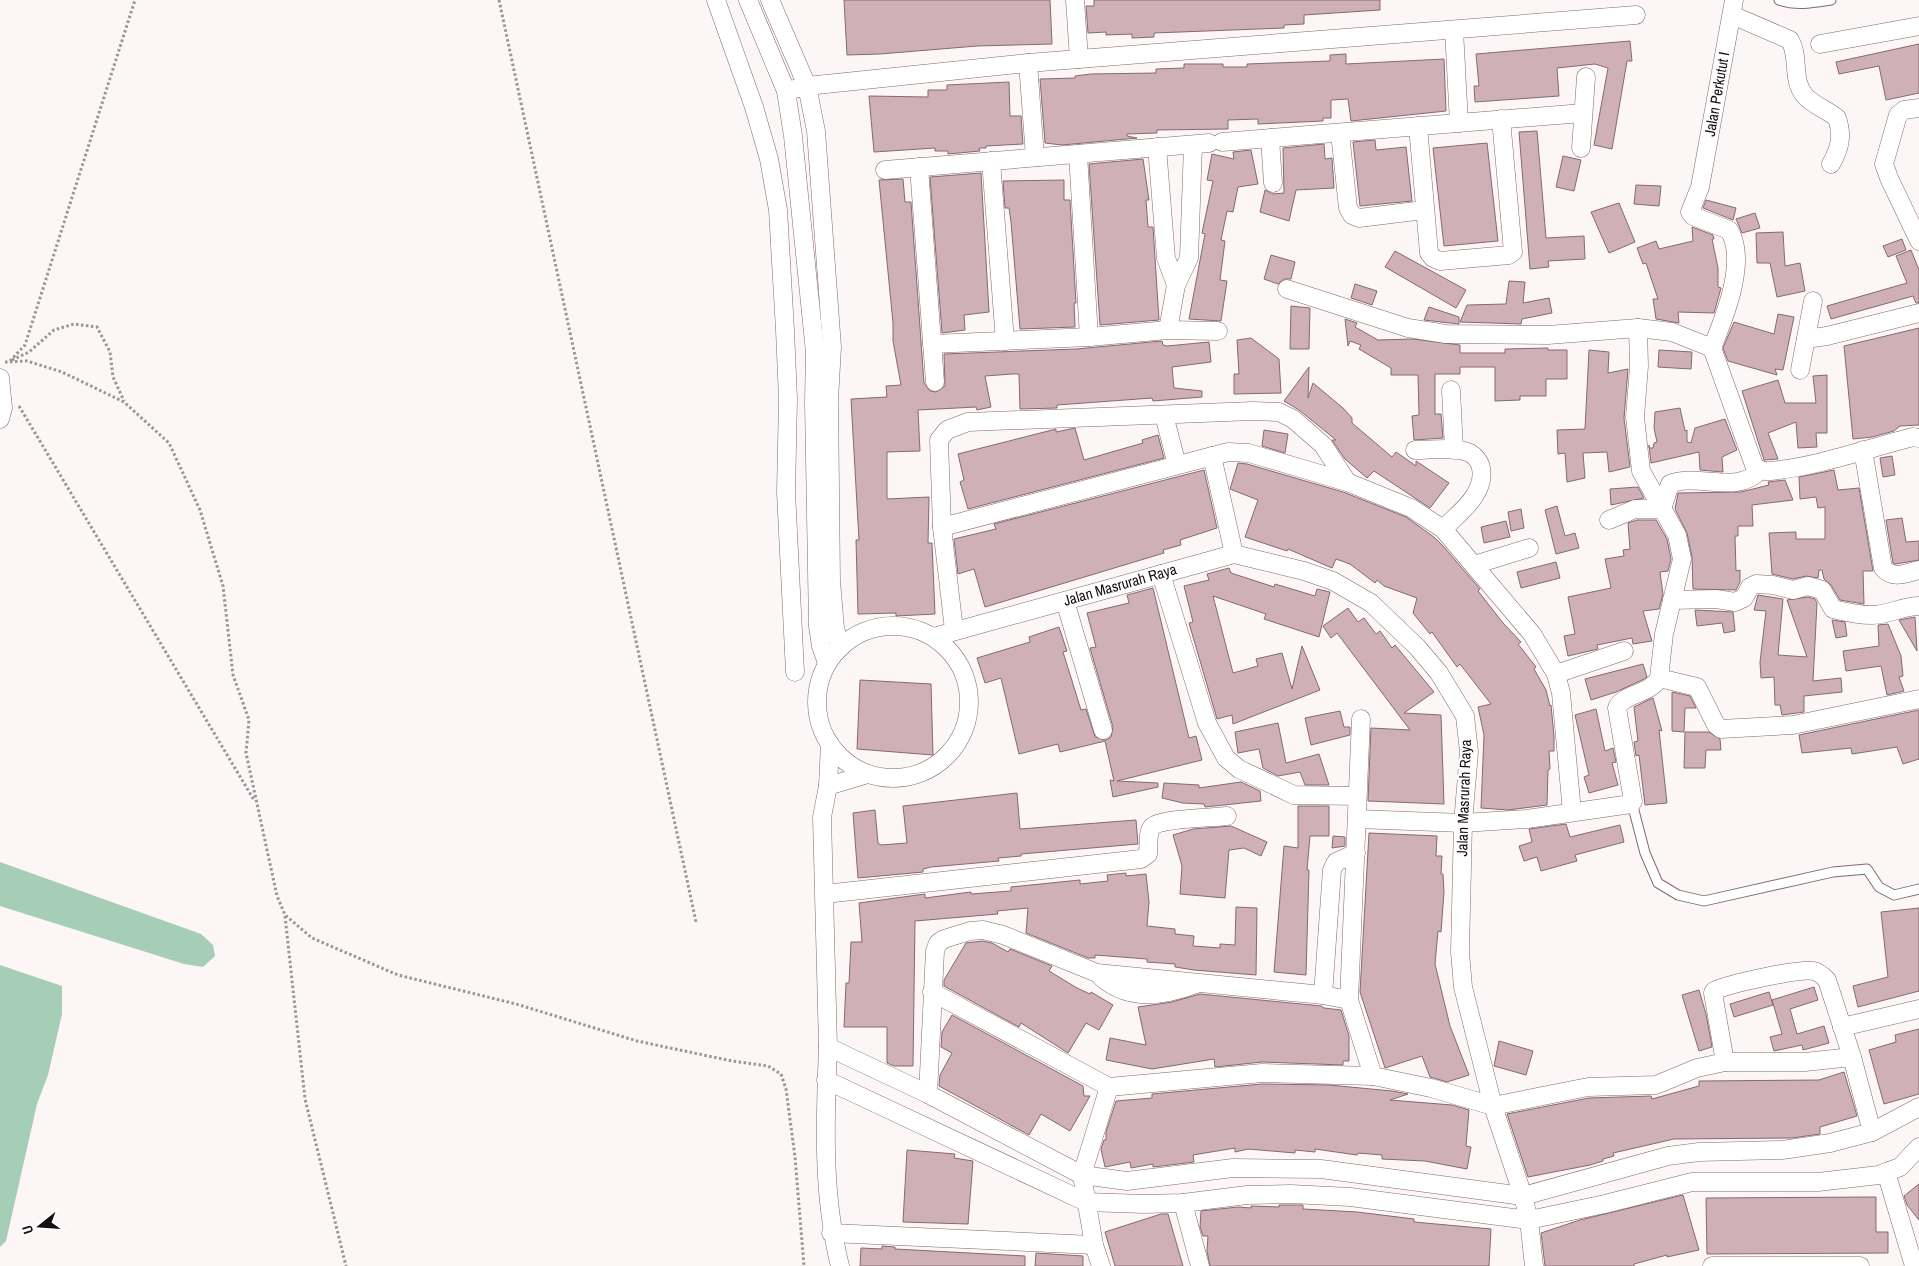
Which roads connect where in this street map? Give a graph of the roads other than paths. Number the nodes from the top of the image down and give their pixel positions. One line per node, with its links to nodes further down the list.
1 (716, 0): 81 (street)
2 (748, 0): 16 (street)
3 (770, 0): 15 (street)
4 (1075, 0): 12 (street)
5 (1779, 0): 6 (lane)
6 (1831, 0)
7 (1733, 7): 30 (street); 49 (street, Jalan Perkutut I)
8 (1636, 15): 10 (street)
9 (1919, 26): 11 (street)
10 (1454, 30): 12 (street); 20 (street)
11 (1820, 44)
12 (1079, 60): 13 (street)
13 (1028, 64): 15 (street); 28 (street)
14 (1586, 77): 18 (street)
15 (807, 86): 16 (street); 40 (street)
16 (786, 90): 41 (street)
17 (1919, 108): 35 (street)
18 (1583, 113): 19 (street); 26 (street)
19 (1501, 120): 20 (street); 34 (street)
20 (1459, 123): 21 (street)
21 (1418, 126): 22 (street); 34 (street)
22 (1340, 133): 23 (street); 34 (street)
23 (1270, 138): 24 (street); 33 (street)
24 (1208, 143): 25 (street); 36 (street)
25 (1157, 147): 27 (street); 36 (street)
26 (1581, 148)
27 (1078, 154): 28 (street); 45 (street)
28 (1034, 157): 29 (street)
29 (991, 161): 31 (street); 47 (street)
30 (1831, 164)
31 (919, 167): 32 (street); 48 (street)
32 (885, 170)
33 (1273, 184)
34 (1424, 210)
35 (1919, 241)
36 (1176, 285): 43 (street)
37 (1287, 290): 42 (street)
38 (1813, 301): 46 (street)
39 (1919, 313): 46 (street)
40 (830, 318): 41 (street); 78 (street)
41 (812, 319): 80 (street)
42 (1638, 328): 49 (street); 64 (street)
43 (1168, 330): 44 (street); 45 (street)
44 (1218, 331)
45 (1089, 336): 47 (street)
46 (1806, 339): 50 (street)
47 (1005, 341): 48 (street)
48 (932, 344): 52 (street)
49 (1712, 348): 62 (street)
50 (1800, 370)
51 (0, 378): 55 (street)
52 (935, 382)
53 (1451, 390): 58 (street)
54 (1164, 415): 61 (street); 63 (street); 66 (street)
55 (0, 419)
56 (1919, 438): 59 (street)
57 (1415, 450): 58 (street)
58 (1454, 450): 67 (street)
59 (1863, 450): 62 (street); 71 (street)
60 (1212, 456): 61 (street); 63 (street); 69 (street)
61 (1177, 465): 66 (street)
62 (1760, 470): 64 (street)
63 (1348, 482): 67 (street)
64 (1662, 509): 65 (street); 73 (street)
65 (1609, 520)
66 (942, 527): 76 (street)
67 (1443, 529): 70 (street)
68 (1529, 548): 70 (street)
69 (1234, 554): 72 (street, Jalan Masrurah Raya); 95 (street, Jalan Masrurah Raya)
70 (1474, 565): 82 (street)
71 (1919, 570)
72 (1161, 574): 74 (street, Jalan Masrurah Raya); 90 (street)
73 (1672, 600): 75 (street); 83 (street)
74 (1065, 601): 76 (street, Jalan Masrurah Raya); 86 (street)
75 (1919, 606)
76 (954, 630): 77 (street, Jalan Masrurah Raya)
77 (934, 637): 78 (street); 88 (street)
78 (840, 648): 80 (street)
79 (1624, 651): 82 (street)
80 (827, 663): 87 (street)
81 (795, 672)
82 (1556, 674): 92 (street)
83 (1659, 678): 84 (street); 91 (street)
84 (1919, 699)
85 (1361, 719): 90 (street)
86 (1104, 730)
87 (830, 744): 88 (street); 89 (street)
88 (868, 774): 89 (street)
89 (828, 786): 98 (street)
90 (1357, 796): 94 (street)
91 (1628, 805): 92 (street); 97 (lane)
92 (1572, 812): 95 (street)
93 (1227, 816): 98 (street)
94 (1357, 819): 95 (street); 96 (street)
95 (1463, 823): 111 (street, Jalan Masrurah Raya)
96 (1356, 853): 100 (street); 101 (street)
97 (1919, 889)
98 (825, 894): 104 (street)
99 (932, 992): 100 (street); 109 (street); 110 (street)
100 (1323, 995): 101 (street)
101 (1349, 1000): 107 (street)
102 (1919, 1009): 103 (street)
103 (1842, 1028): 105 (street); 106 (street)
104 (828, 1047): 108 (street); 110 (street)
105 (1852, 1057): 106 (street); 113 (street)
106 (1725, 1062): 111 (street)
107 (1373, 1076): 109 (street); 111 (street)
108 (826, 1080): 118 (street); 121 (street)
109 (1109, 1087): 116 (street)
110 (928, 1094): 116 (street)
111 (1493, 1106): 117 (street, Jalan Masrurah Raya)
112 (1919, 1107): 113 (street)
113 (1872, 1132): 117 (street)
114 (1919, 1147): 115 (street)
115 (1886, 1172): 120 (street); 130 (street)
116 (1082, 1175): 117 (street); 118 (street)
117 (1523, 1196): 120 (street, Jalan Masrurah Raya)
118 (1086, 1202): 119 (street); 122 (street)
119 (1183, 1203): 120 (street); 126 (street)
120 (1529, 1220): 127 (street, Jalan Masrurah Raya)
121 (831, 1232): 122 (street); 124 (street)
122 (1094, 1244): 125 (street)
123 (1820, 1265): 128 (street); 129 (street)
124 (840, 1266)
125 (1101, 1266)
126 (1200, 1266)
127 (1534, 1266)
128 (1712, 1266)
129 (1860, 1266)
130 (1914, 1266)

